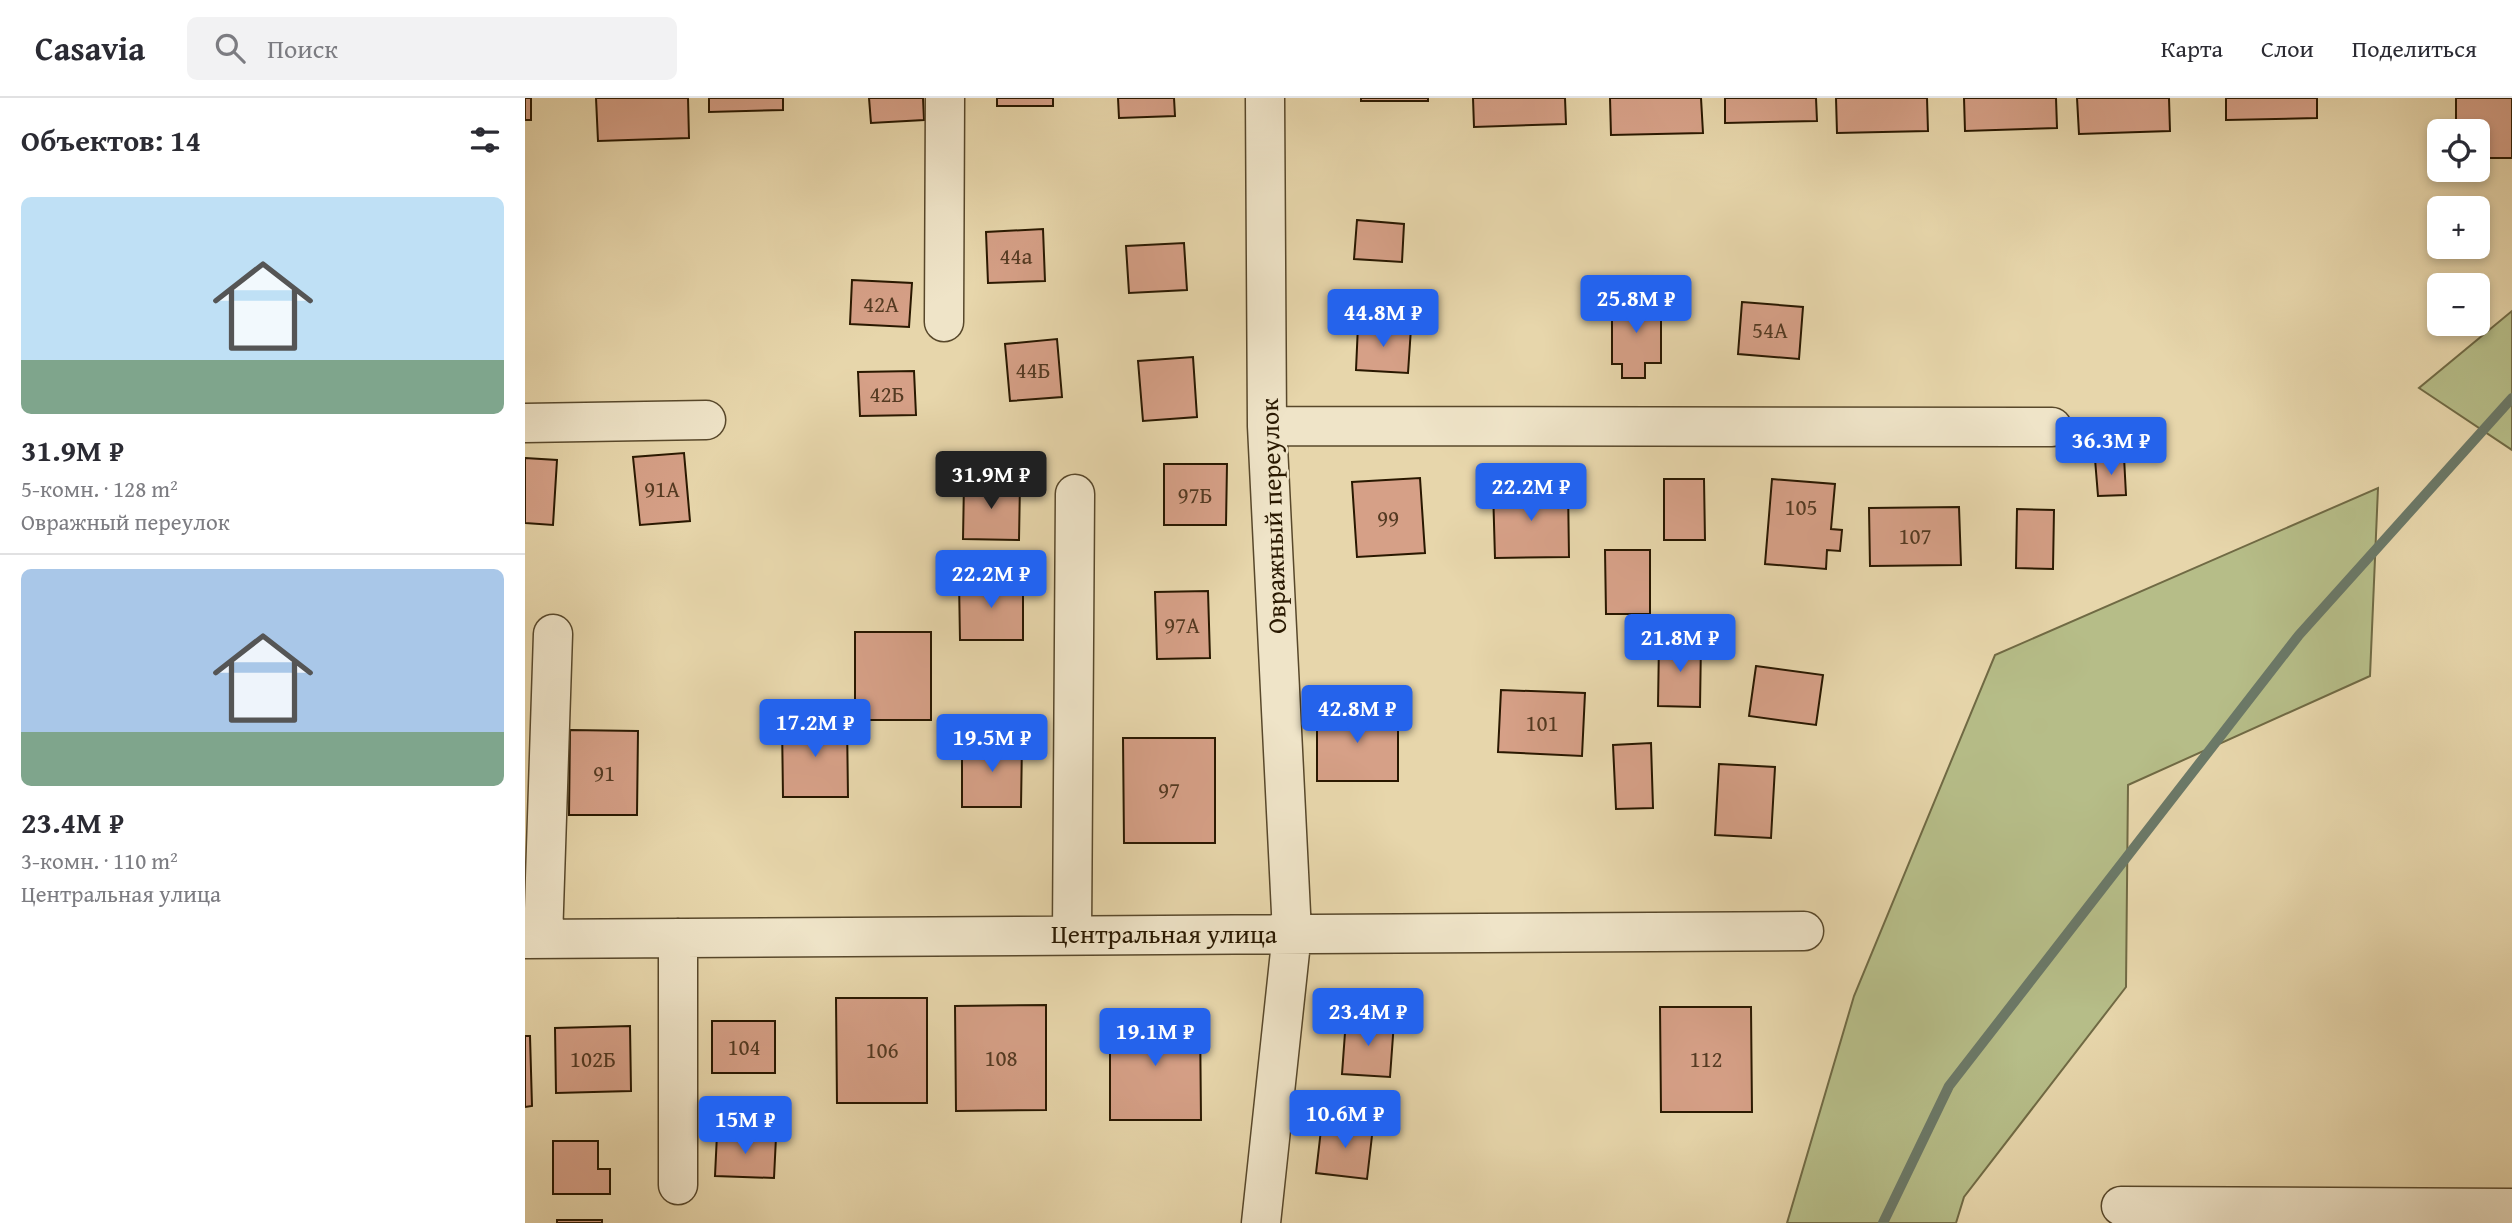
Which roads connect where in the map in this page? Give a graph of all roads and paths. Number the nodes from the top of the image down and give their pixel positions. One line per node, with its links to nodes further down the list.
1 (945, 98): 3 (street)
2 (1265, 98): 6 (street, Овражный переулок)
3 (944, 323)
4 (706, 420): 5 (street)
5 (525, 423)
6 (1267, 426): 7 (street); 11 (street, Овражный переулок)
7 (2052, 427)
8 (1075, 494): 12 (street)
9 (553, 634): 14 (street)
10 (1804, 931): 11 (street, Центральная улица)
11 (1292, 933): 12 (street, Центральная улица); 18 (street, Овражный переулок)
12 (1072, 935): 13 (street, Центральная улица)
13 (678, 938): 14 (street, Центральная улица); 15 (street)
14 (534, 939)
15 (678, 1185)
16 (2121, 1206): 17 (street)
17 (2512, 1208)
18 (1261, 1223)

